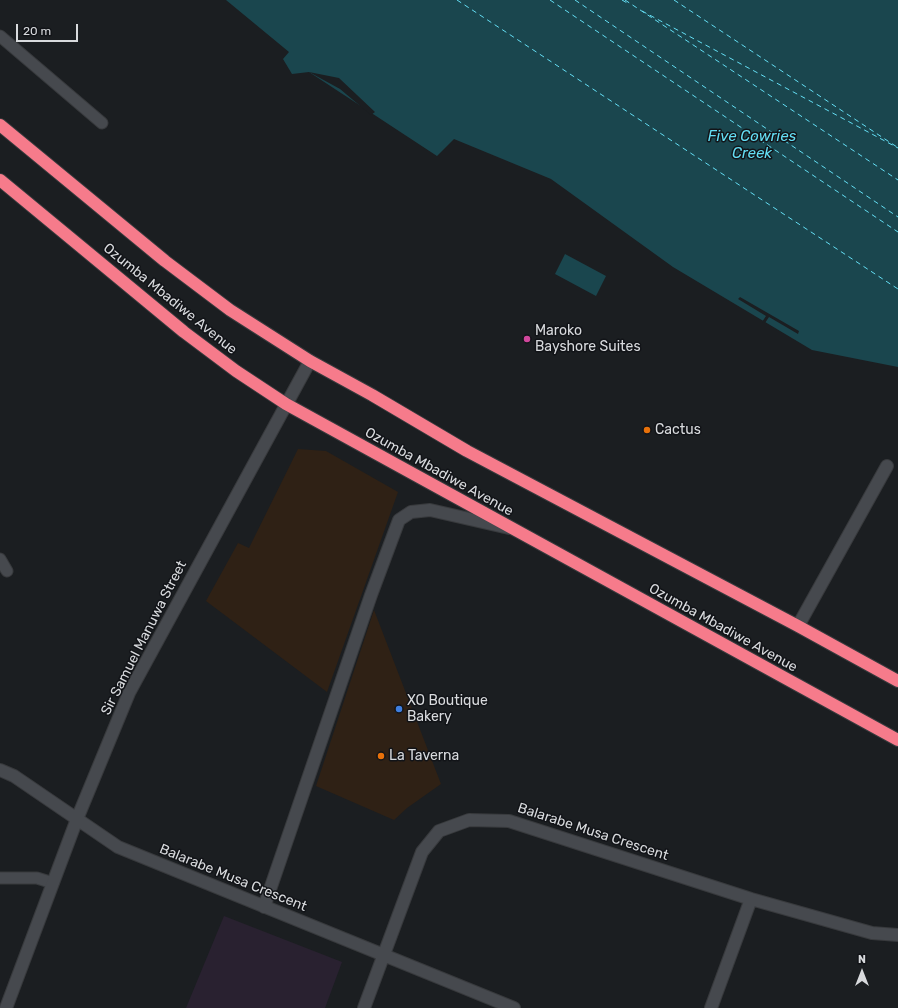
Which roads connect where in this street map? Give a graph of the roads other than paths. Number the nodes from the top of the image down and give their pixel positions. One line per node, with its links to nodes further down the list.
1 (0, 36): 2 (lane)
2 (102, 123)
3 (0, 124): 5 (highway, Ozumba Mbadiwe Avenue)
4 (0, 180): 6 (highway, Ozumba Mbadiwe Avenue)
5 (310, 361): 6 (street, Sir Samuel Manuwa Street); 11 (highway, Ozumba Mbadiwe Avenue)
6 (286, 404): 8 (highway, Ozumba Mbadiwe Avenue); 15 (street, Sir Samuel Manuwa Street)
7 (887, 466): 11 (street)
8 (512, 529): 13 (highway, Ozumba Mbadiwe Avenue); 19 (street)
9 (0, 559): 10 (lane)
10 (7, 571)
11 (798, 626): 12 (highway, Ozumba Mbadiwe Avenue)
12 (898, 681)
13 (898, 740)
14 (0, 770): 15 (street, Balarabe Musa Crescent)
15 (77, 819): 17 (street, Sir Samuel Manuwa Street); 19 (street, Balarabe Musa Crescent)
16 (0, 878): 17 (lane)
17 (53, 883): 22 (street, Sir Samuel Manuwa Street)
18 (751, 898): 20 (street, Balarabe Musa Crescent); 21 (street, Balarabe Musa Crescent); 25 (street)
19 (264, 907): 21 (street, Balarabe Musa Crescent)
20 (898, 935)
21 (384, 955): 23 (street, Balarabe Musa Crescent); 24 (street, Balarabe Musa Crescent)
22 (6, 1008)
23 (364, 1008)
24 (514, 1008)
25 (711, 1008)

